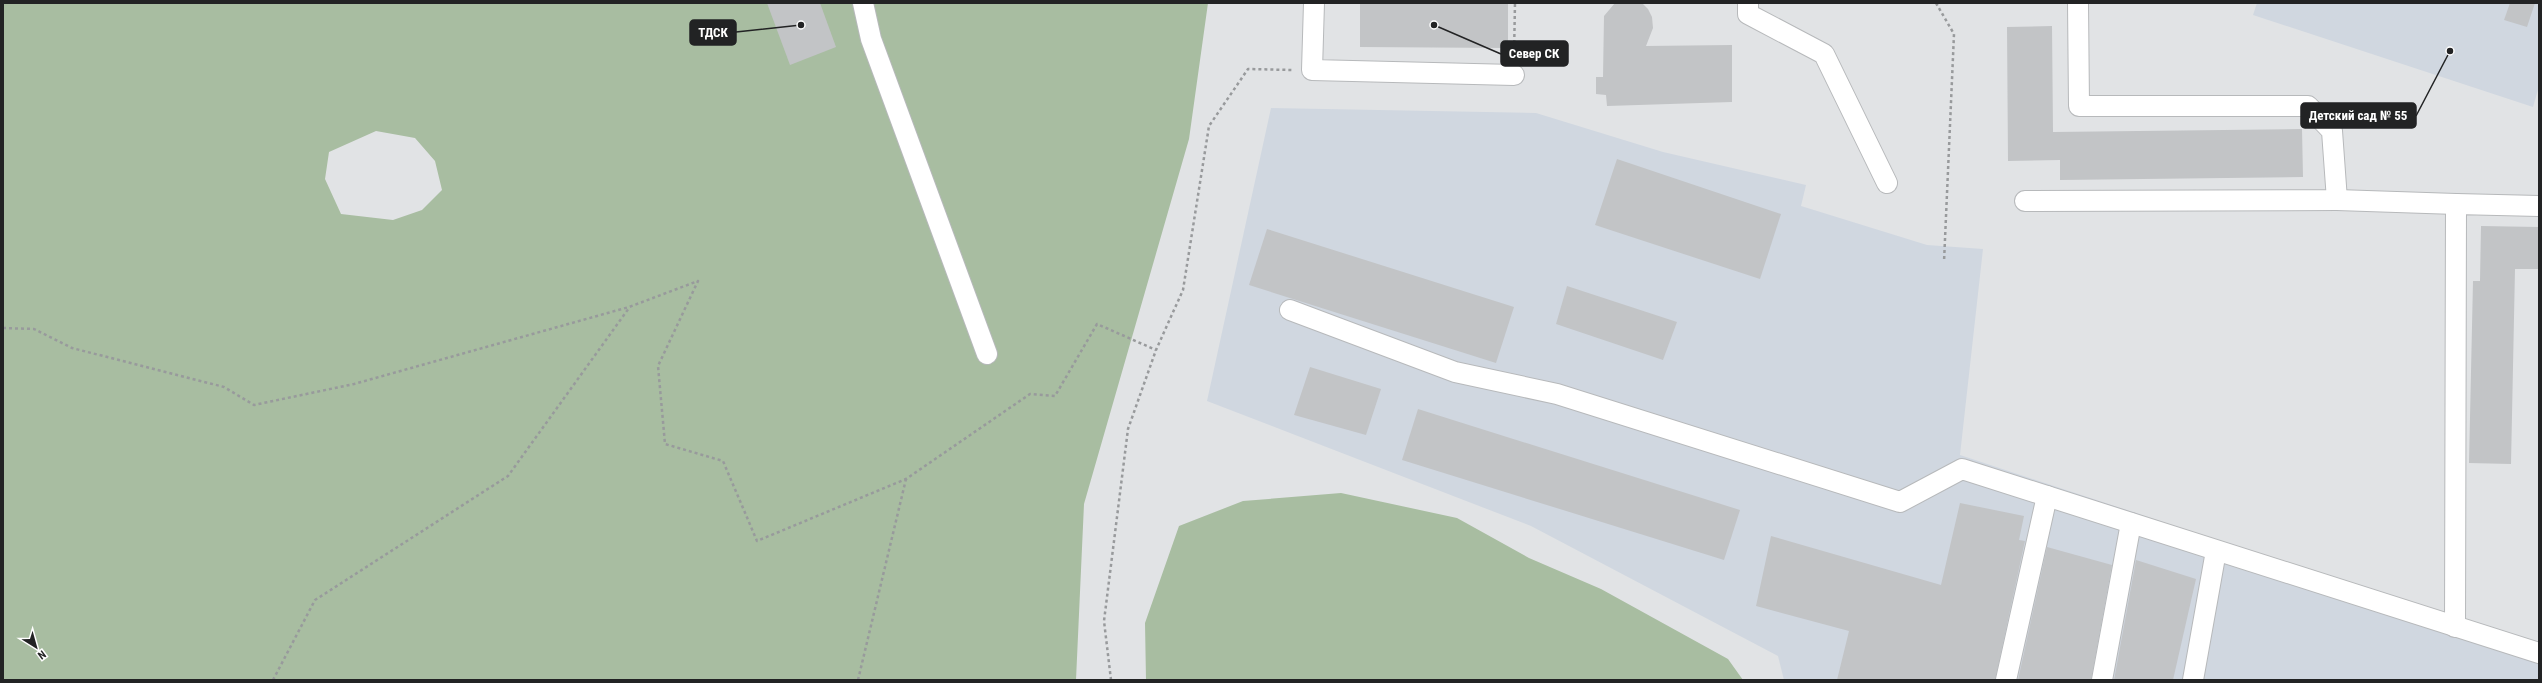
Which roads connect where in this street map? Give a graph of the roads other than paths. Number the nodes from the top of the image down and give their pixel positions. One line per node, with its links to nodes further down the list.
1 (863, 3): 12 (street)
2 (1314, 3): 5 (street)
3 (1748, 3): 6 (street)
4 (2078, 3): 7 (street)
5 (1514, 75)
6 (1887, 183)
7 (2336, 200): 8 (street); 9 (street)
8 (2025, 201)
9 (2456, 204): 10 (street); 16 (street)
10 (2539, 206)
11 (1290, 310): 13 (street)
12 (987, 354)
13 (2047, 496): 14 (street); 18 (street)
14 (2131, 523): 15 (street); 19 (street)
15 (2216, 551): 16 (street); 20 (street)
16 (2454, 627): 17 (street)
17 (2539, 653)
18 (2006, 680)
19 (2102, 680)
20 (2193, 680)

